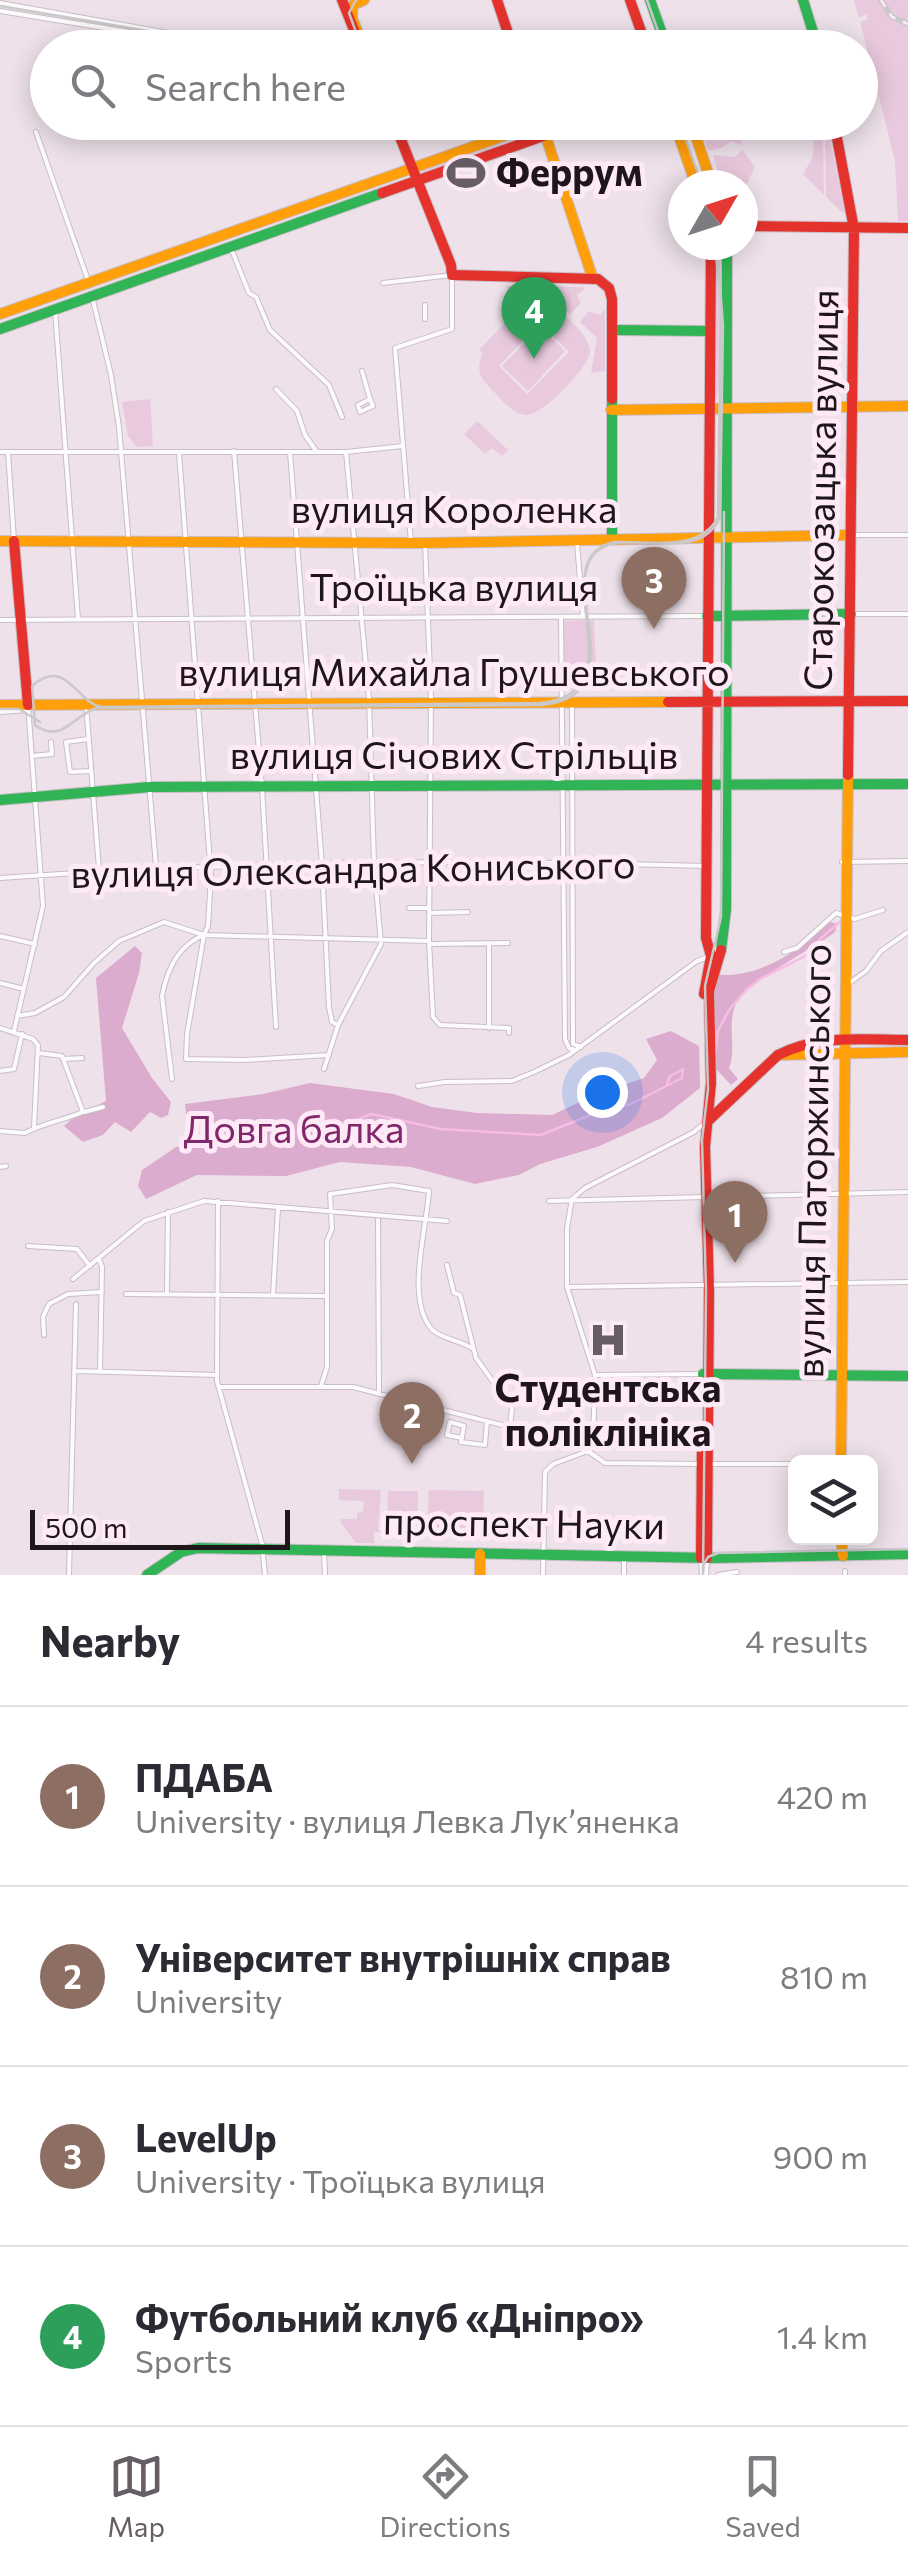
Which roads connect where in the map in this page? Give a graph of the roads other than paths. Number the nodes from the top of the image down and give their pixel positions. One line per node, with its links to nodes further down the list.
1 (496, 0): 12 (main road)
2 (630, 0): 13 (main road)
3 (650, 0): 14 (main road)
4 (803, 0): 15 (main road)
5 (351, 2): 10 (main road); 11 (main road)
6 (0, 3): 9 (street)
7 (0, 10): 8 (street)
8 (119, 30)
9 (152, 30)
10 (354, 30)
11 (356, 30)
12 (507, 30)
13 (640, 30)
14 (660, 30)
15 (812, 30)
16 (39, 140): 36 (street)
17 (401, 140): 24 (main road)
18 (492, 140): 24 (main road)
19 (535, 140): 27 (main road)
20 (547, 140): 35 (main road)
21 (680, 140): 25 (main road)
22 (697, 140): 26 (main road)
23 (837, 140): 30 (main road, Старокозацька вулиця)
24 (412, 168): 27 (main road); 36 (main road)
25 (691, 170)
26 (707, 170)
27 (418, 181): 31 (main road); 34 (main road)
28 (758, 226): 30 (main road)
29 (908, 228): 30 (main road)
30 (854, 229): 50 (main road, Старокозацька вулиця)
31 (231, 248): 39 (main road); 55 (street)
32 (711, 260): 46 (main road)
33 (726, 260): 53 (main road)
34 (452, 275): 35 (main road); 37 (street); 56 (street)
35 (595, 280): 45 (main road)
36 (88, 283): 38 (main road); 39 (main road)
37 (382, 283)
38 (53, 296): 41 (main road); 42 (main road)
39 (92, 296): 41 (main road); 61 (street)
40 (425, 305): 43 (street)
41 (55, 310): 44 (main road); 60 (street)
42 (0, 314)
43 (425, 319)
44 (0, 329)
45 (612, 330): 46 (main road); 54 (main road)
46 (710, 331): 52 (main road)
47 (362, 371): 49 (street)
48 (276, 389): 64 (street)
49 (370, 399)
50 (852, 406): 51 (main road); 53 (main road); 66 (main road, Старокозацька вулиця)
51 (908, 406)
52 (710, 408): 53 (main road); 54 (main road); 69 (main road)
53 (728, 408): 68 (main road)
54 (611, 410): 71 (main road)
55 (342, 417)
56 (404, 446): 65 (street); 80 (street)
57 (234, 451): 62 (street); 63 (street); 77 (street)
58 (0, 452): 59 (street)
59 (8, 452): 60 (street); 75 (street)
60 (66, 452): 61 (street); 72 (street)
61 (122, 452): 62 (street); 73 (street)
62 (179, 452): 76 (street)
63 (290, 452): 64 (street); 78 (street)
64 (318, 452): 65 (street)
65 (346, 452): 79 (street)
66 (851, 535): 67 (street, вулиця Короленка); 68 (main road, вулиця Короленка); 82 (main road, Старокозацька вулиця)
67 (908, 535)
68 (729, 536): 69 (main road, вулиця Короленка); 85 (main road)
69 (708, 537): 71 (main road, вулиця Короленка); 84 (main road)
70 (577, 539): 71 (main road, вулиця Короленка); 81 (main road, вулиця Короленка); 91 (street)
71 (612, 539)
72 (72, 540): 73 (main road, вулиця Короленка); 75 (main road, вулиця Короленка); 87 (street)
73 (128, 540): 76 (main road, вулиця Короленка); 92 (street)
74 (0, 541): 75 (main road, вулиця Короленка)
75 (14, 541): 95 (main road)
76 (186, 541): 77 (main road, вулиця Короленка); 88 (street)
77 (242, 541): 78 (main road, вулиця Короленка); 93 (street)
78 (298, 541): 79 (main road, вулиця Короленка); 96 (street)
79 (357, 542): 80 (main road, вулиця Короленка); 89 (street)
80 (410, 542): 81 (main road, вулиця Короленка)
81 (424, 543): 90 (street)
82 (851, 614): 83 (street, Троїцька вулиця); 85 (main road, Троїцька вулиця); 104 (main road, Старокозацька вулиця)
83 (908, 614)
84 (707, 616): 85 (main road, Троїцька вулиця); 91 (street, Троїцька вулиця); 102 (main road)
85 (728, 616): 103 (main road)
86 (561, 617): 90 (street, Троїцька вулиця); 91 (street, Троїцька вулиця); 101 (street)
87 (78, 618): 92 (street, Троїцька вулиця); 95 (street, Троїцька вулиця)
88 (192, 618): 92 (street, Троїцька вулиця); 93 (street, Троїцька вулиця); 105 (street)
89 (362, 618): 90 (street, Троїцька вулиця); 96 (street, Троїцька вулиця); 99 (street)
90 (426, 618): 100 (street)
91 (582, 618)
92 (136, 619): 108 (street)
93 (248, 619): 96 (street, Троїцька вулиця); 106 (street)
94 (0, 620): 95 (street, Троїцька вулиця)
95 (20, 620): 109 (main road)
96 (304, 620): 98 (street)
97 (908, 701): 104 (main road, вулиця Михайла Грушевського)
98 (310, 702): 99 (main road, вулиця Михайла Грушевського); 106 (main road, вулиця Михайла Грушевського); 121 (street)
99 (370, 702): 100 (main road, вулиця Михайла Грушевського); 122 (street)
100 (431, 702): 101 (main road, вулиця Михайла Грушевського); 123 (street)
101 (567, 702): 102 (main road, вулиця Михайла Грушевського); 125 (street)
102 (707, 702): 103 (main road, вулиця Михайла Грушевського); 116 (main road)
103 (728, 702): 104 (main road, вулиця Михайла Грушевського); 117 (main road)
104 (849, 702): 118 (main road, Старокозацька вулиця)
105 (199, 703): 106 (main road, вулиця Михайла Грушевського); 108 (main road, вулиця Михайла Грушевського); 119 (street)
106 (255, 703): 120 (street)
107 (86, 704): 108 (main road, вулиця Михайла Грушевського); 109 (main road, вулиця Михайла Грушевського); 111 (street)
108 (143, 704): 124 (street)
109 (28, 707): 110 (main road, вулиця Михайла Грушевського); 113 (street)
110 (0, 708)
111 (88, 739): 114 (street); 114 (street)
112 (51, 742): 113 (street)
113 (32, 756): 127 (street)
114 (91, 771): 126 (street)
115 (908, 784): 118 (main road, вулиця Січових Стрільців)
116 (707, 785): 117 (main road, вулиця Січових Стрільців); 125 (main road, вулиця Січових Стрільців); 139 (main road)
117 (727, 785): 118 (main road, вулиця Січових Стрільців); 144 (main road)
118 (848, 785): 130 (main road, Старокозацька вулиця)
119 (206, 786): 120 (main road, вулиця Січових Стрільців); 124 (main road, вулиця Січових Стрільців); 136 (street)
120 (262, 787): 121 (main road, вулиця Січових Стрільців); 137 (street)
121 (316, 787): 122 (main road, вулиця Січових Стрільців); 138 (street)
122 (372, 787): 123 (main road, вулиця Січових Стрільців); 133 (street)
123 (430, 787): 125 (main road, вулиця Січових Стрільців); 134 (street)
124 (150, 788): 126 (main road, вулиця Січових Стрільців); 135 (street)
125 (568, 788): 131 (street); 132 (street)
126 (92, 791): 127 (main road, вулиця Січових Стрільців); 140 (street)
127 (34, 797): 128 (main road, вулиця Січових Стрільців); 141 (street)
128 (0, 800)
129 (908, 861): 130 (street)
130 (844, 862): 148 (main road, вулиця Паторжинського)
131 (564, 863): 132 (street, вулиця Олександра Кониського); 134 (street, вулиця Олександра Кониського); 174 (street)
132 (574, 863): 139 (street, вулиця Олександра Кониського); 174 (street)
133 (374, 864): 134 (street, вулиця Олександра Кониського); 138 (street, вулиця Олександра Кониського); 155 (street)
134 (430, 864): 145 (street)
135 (156, 866): 136 (street, вулиця Олександра Кониського); 140 (street, вулиця Олександра Кониського)
136 (210, 866): 137 (street, вулиця Олександра Кониського); 151 (street)
137 (267, 866): 138 (street, вулиця Олександра Кониського); 153 (street)
138 (322, 866): 154 (street)
139 (706, 866): 161 (main road)
140 (100, 870): 141 (street, вулиця Олександра Кониського)
141 (40, 875): 142 (street, вулиця Олександра Кониського); 158 (street)
142 (0, 878)
143 (409, 908): 145 (street)
144 (726, 909): 149 (main road); 161 (main road)
145 (429, 910): 147 (street); 157 (street)
146 (883, 910): 148 (street)
147 (468, 912)
148 (848, 916): 160 (street); 163 (main road, вулиця Паторжинського)
149 (734, 930)
150 (908, 932): 163 (street)
151 (204, 935): 153 (street); 165 (street); 178 (street); 184 (street)
152 (0, 936): 158 (street)
153 (271, 936): 154 (street); 167 (street)
154 (327, 938): 155 (street); 166 (street)
155 (380, 940): 157 (street); 166 (street)
156 (508, 942): 159 (street)
157 (430, 943): 159 (street); 169 (street)
158 (35, 944): 164 (street)
159 (489, 944): 169 (street)
160 (784, 952)
161 (711, 953): 174 (street); 181 (main road)
162 (0, 983): 164 (street)
163 (848, 984): 175 (main road, вулиця Паторжинського)
164 (24, 988): 165 (street)
165 (18, 1016): 170 (street)
166 (338, 1025): 178 (street)
167 (276, 1027)
168 (0, 1028): 170 (street)
169 (489, 1028): 171 (street)
170 (14, 1031): 172 (street)
171 (509, 1032)
172 (22, 1034): 177 (street); 183 (street)
173 (908, 1040): 175 (main road)
174 (574, 1047): 185 (street)
175 (846, 1047): 176 (main road); 188 (main road); 193 (main road, вулиця Паторжинського)
176 (908, 1052)
177 (39, 1053): 180 (street); 191 (street)
178 (329, 1055): 182 (street)
179 (82, 1058): 180 (street)
180 (63, 1060): 189 (street)
181 (708, 1068): 186 (main road); 190 (main road)
182 (324, 1070)
183 (0, 1072)
184 (172, 1079)
185 (418, 1086)
186 (710, 1100): 188 (main road); 190 (main road)
187 (103, 1107): 189 (street)
188 (723, 1107): 190 (main road)
189 (83, 1112): 191 (street)
190 (704, 1124): 195 (main road); 196 (street)
191 (34, 1127): 192 (street)
192 (0, 1131)
193 (843, 1192): 194 (street); 195 (street); 211 (main road, вулиця Паторжинського)
194 (908, 1192)
195 (703, 1196): 196 (street); 212 (main road)
196 (572, 1198): 198 (street); 213 (street)
197 (218, 1201): 199 (street); 200 (street); 217 (street)
198 (549, 1201)
199 (278, 1208): 201 (street); 218 (street)
200 (168, 1212): 206 (street); 215 (street)
201 (332, 1213): 202 (street); 203 (street); 219 (street)
202 (378, 1218): 203 (street); 232 (street)
203 (425, 1220): 204 (street); 222 (street)
204 (447, 1222)
205 (28, 1246): 208 (street)
206 (99, 1259): 208 (street); 214 (street)
207 (447, 1265): 222 (street)
208 (90, 1266): 209 (street)
209 (73, 1279)
210 (908, 1282): 211 (street)
211 (841, 1284): 212 (street); 228 (main road, вулиця Паторжинського)
212 (706, 1286): 213 (street); 225 (main road)
213 (567, 1287): 227 (street)
214 (102, 1292): 221 (street); 223 (street)
215 (167, 1293): 216 (street); 217 (street)
216 (126, 1294)
217 (216, 1294): 218 (street); 226 (street)
218 (274, 1295): 219 (street)
219 (328, 1296): 230 (street)
220 (76, 1304): 224 (street)
221 (44, 1334)
222 (473, 1349): 234 (street)
223 (100, 1371): 224 (street); 226 (street)
224 (76, 1372): 249 (street)
225 (705, 1374): 227 (street); 228 (main road); 238 (main road)
226 (217, 1375): 231 (street)
227 (595, 1375): 236 (street)
228 (840, 1376): 229 (main road); 237 (main road, вулиця Паторжинського)
229 (908, 1376)
230 (321, 1386): 231 (street); 232 (street)
231 (219, 1388): 240 (street)
232 (380, 1394): 233 (street)
233 (487, 1421): 234 (street); 235 (street)
234 (510, 1427): 236 (street)
235 (462, 1438)
236 (588, 1451): 238 (street); 244 (street)
237 (841, 1455)
238 (704, 1464): 239 (street); 246 (main road)
239 (788, 1464)
240 (264, 1550): 241 (main road, проспект Науки); 250 (main road, проспект Науки); 251 (street)
241 (324, 1550): 242 (main road, проспект Науки); 252 (street)
242 (480, 1554): 244 (main road, проспект Науки); 253 (main road)
243 (908, 1554): 247 (main road, проспект Науки)
244 (544, 1555): 245 (main road, проспект Науки); 254 (street)
245 (624, 1556): 246 (main road, проспект Науки); 255 (street)
246 (704, 1558): 247 (main road, проспект Науки); 256 (street)
247 (845, 1567)
248 (737, 1572): 257 (street)
249 (69, 1575)
250 (147, 1575)
251 (265, 1575)
252 (324, 1575)
253 (480, 1575)
254 (543, 1575)
255 (624, 1575)
256 (704, 1575)
257 (718, 1575)

